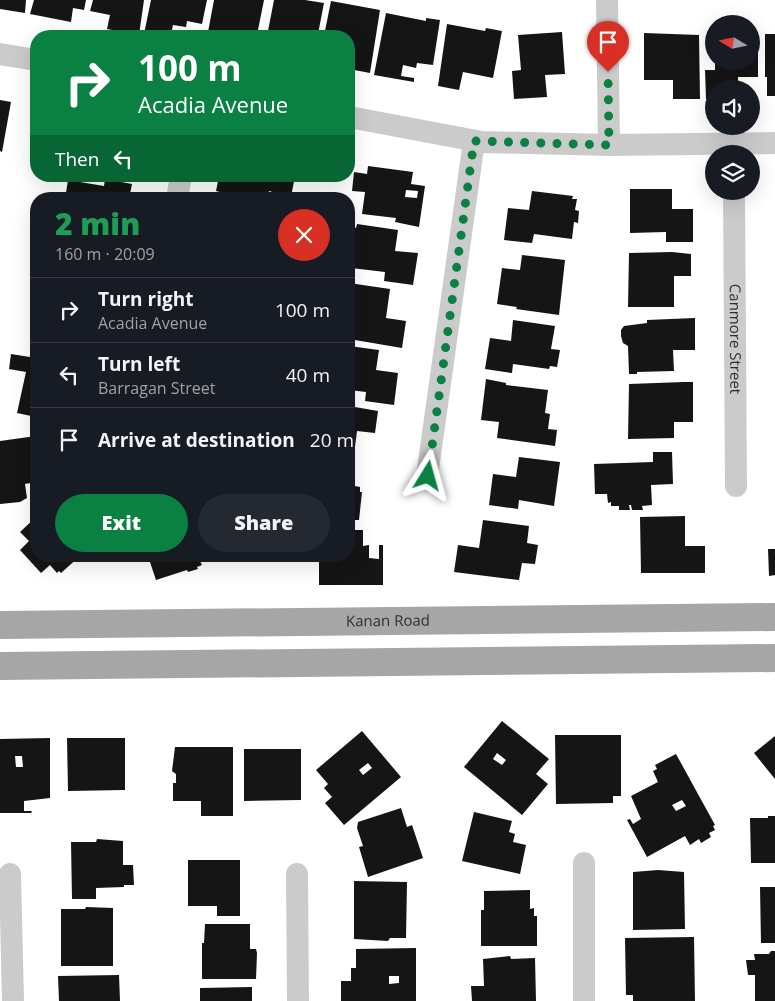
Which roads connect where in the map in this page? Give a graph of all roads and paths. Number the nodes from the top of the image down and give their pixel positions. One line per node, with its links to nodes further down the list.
1 (607, 0): 7 (street)
2 (0, 54): 3 (street)
3 (30, 59)
4 (355, 118): 5 (street)
5 (474, 141): 7 (street); 11 (street)
6 (775, 143): 8 (street)
7 (609, 145): 9 (street)
8 (758, 145)
9 (705, 147)
10 (734, 200): 12 (street, Canmore Street)
11 (428, 476)
12 (736, 486)
13 (775, 617): 14 (main road, Kanan Road)
14 (0, 626)
15 (775, 658): 16 (main road)
16 (0, 666)
17 (584, 863): 22 (street)
18 (10, 874): 20 (street)
19 (297, 874): 21 (street)
20 (13, 1001)
21 (298, 1001)
22 (584, 1001)

